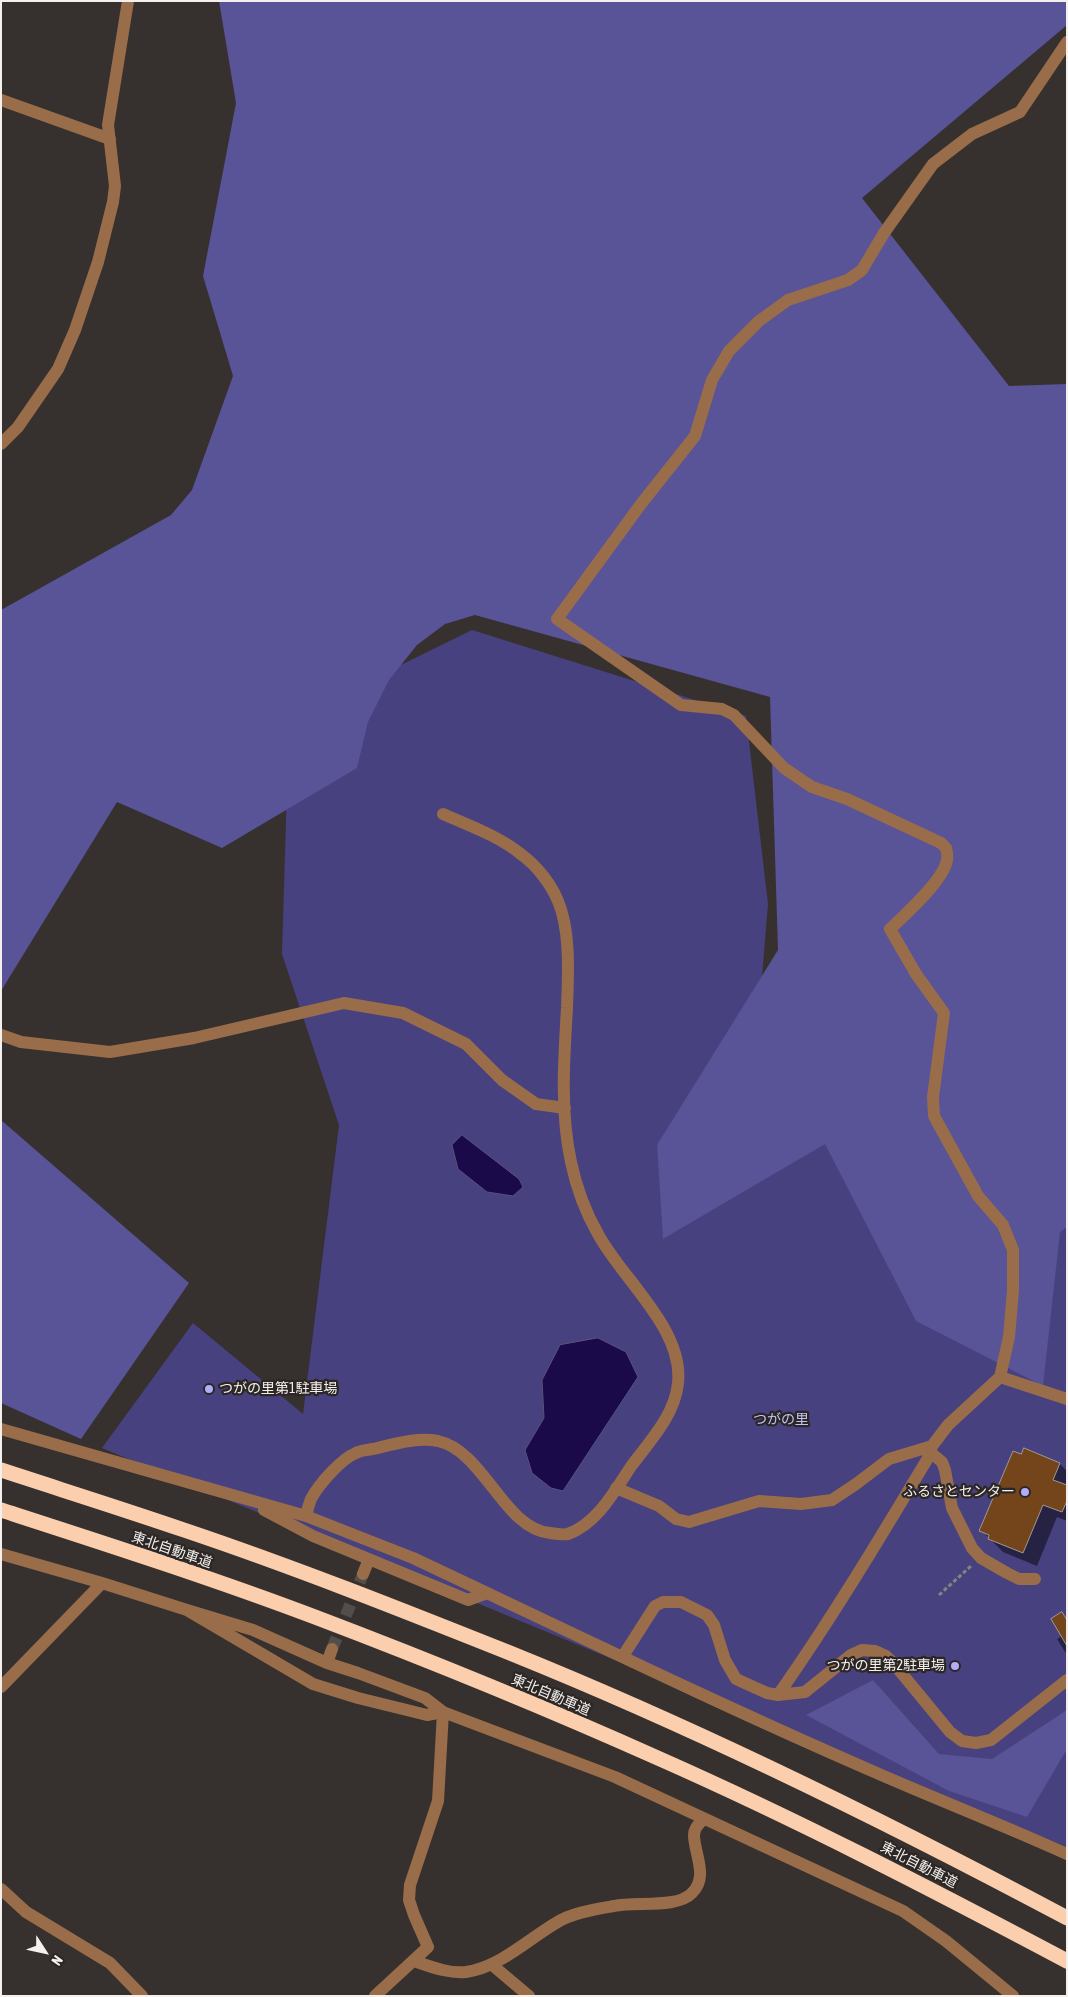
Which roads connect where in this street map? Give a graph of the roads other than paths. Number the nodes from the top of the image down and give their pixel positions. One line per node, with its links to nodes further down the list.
1 (128, 1): 4 (street)
2 (1067, 42): 9 (street)
3 (1, 100): 4 (street)
4 (110, 139): 5 (street)
5 (1, 444)
6 (443, 814): 8 (street)
7 (1, 1035): 8 (street)
8 (565, 1108): 14 (street)
9 (1000, 1377): 10 (street); 12 (street)
10 (1067, 1399)
11 (1, 1429): 15 (street)
12 (931, 1449): 14 (street); 21 (street); 30 (street)
13 (1, 1470): 35 (highway, 東北自動車道)
14 (616, 1488): 17 (street)
15 (241, 1498): 17 (street); 19 (street)
16 (1, 1510): 37 (highway, 東北自動車道)
17 (306, 1516): 23 (street)
18 (1, 1554): 22 (street)
19 (369, 1559): 20 (street); 23 (street)
20 (363, 1574)
21 (1035, 1579)
22 (102, 1583): 24 (street); 29 (street)
23 (487, 1592): 26 (street)
24 (187, 1610): 27 (street); 31 (street)
25 (332, 1649): 27 (street)
26 (623, 1656): 30 (street); 33 (street)
27 (327, 1663): 31 (street)
28 (1067, 1680): 30 (street)
29 (1, 1687)
30 (778, 1695)
31 (443, 1712): 32 (street); 36 (street)
32 (704, 1819): 38 (street); 42 (street)
33 (1067, 1854)
34 (1, 1889): 39 (street)
35 (1067, 1918)
36 (414, 1961): 38 (street); 40 (street)
37 (1067, 1961)
38 (491, 1964): 41 (street)
39 (142, 1996)
40 (375, 1996)
41 (529, 1996)
42 (1013, 1996)

